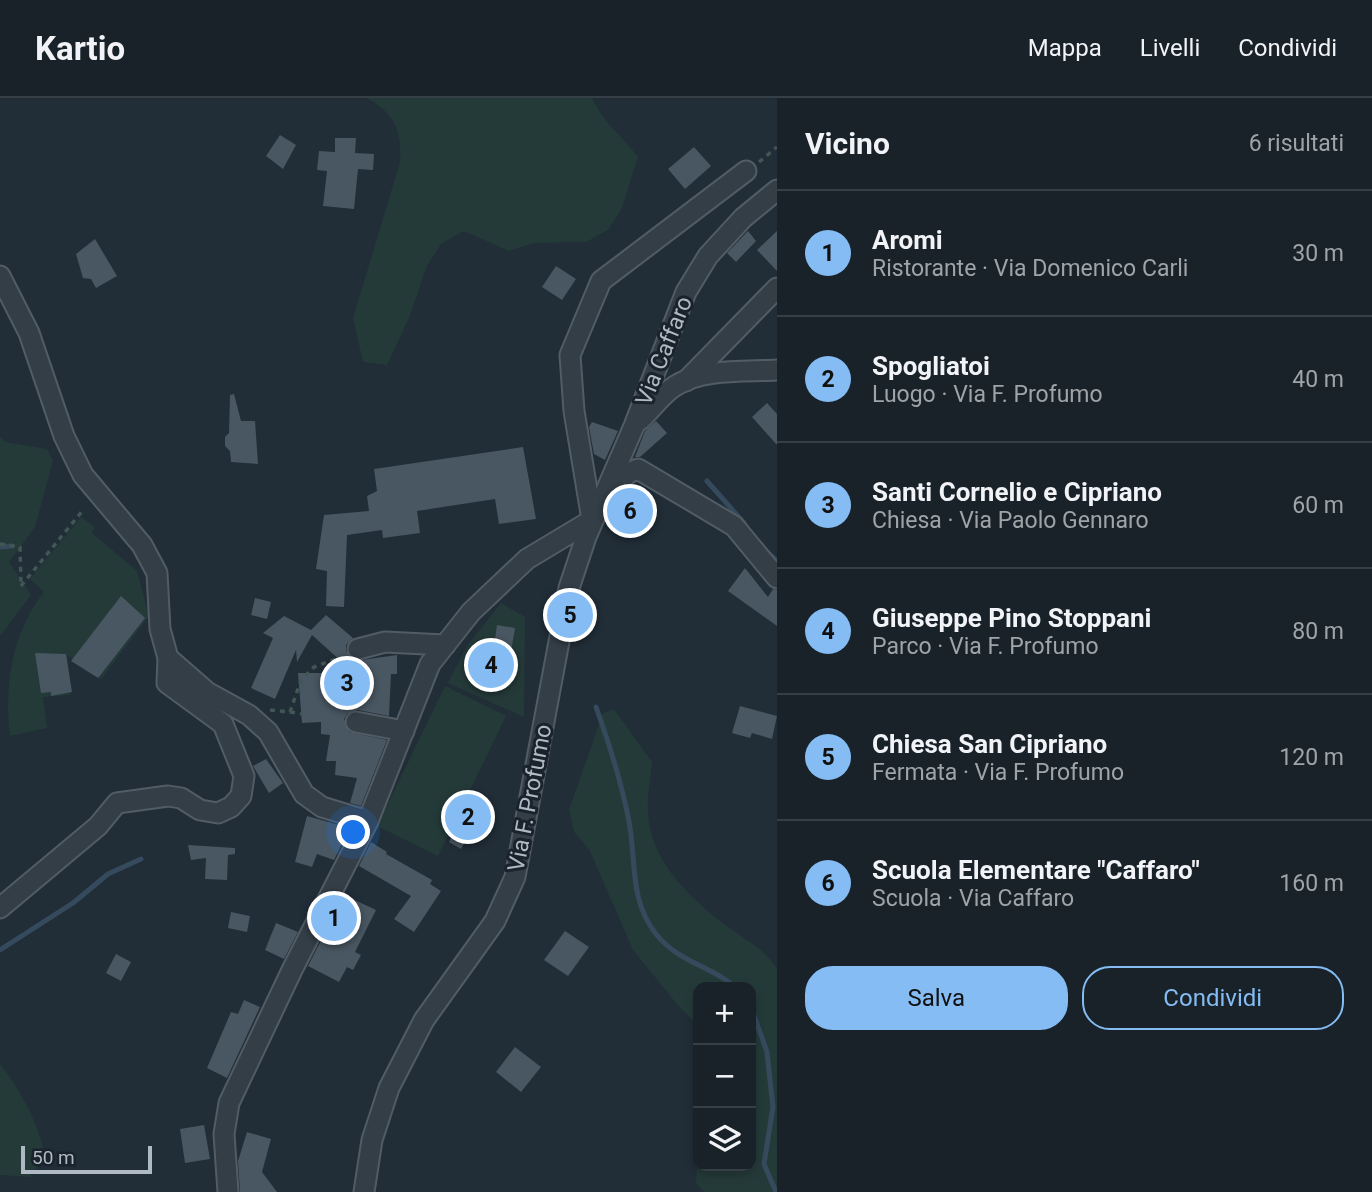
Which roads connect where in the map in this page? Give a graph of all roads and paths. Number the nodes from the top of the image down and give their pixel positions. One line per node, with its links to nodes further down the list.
1 (746, 172): 10 (street)
2 (777, 190): 7 (street, Via Caffaro)
3 (0, 276): 15 (street)
4 (777, 288): 6 (street)
5 (777, 370): 6 (street)
6 (685, 382): 7 (street)
7 (634, 426): 8 (street, Via Caffaro)
8 (602, 499): 10 (street, Via Caffaro); 12 (street)
9 (84, 509): 11 (path)
10 (589, 528): 13 (street); 24 (street, Via F. Profumo)
11 (0, 544)
12 (777, 578)
13 (445, 645): 14 (street); 20 (street)
14 (358, 649): 16 (path)
15 (168, 658): 18 (street); 22 (street)
16 (290, 712): 17 (path); 18 (path)
17 (302, 714)
18 (249, 715): 21 (street)
19 (356, 722): 20 (street)
20 (404, 731): 21 (street)
21 (368, 821): 23 (street)
22 (0, 908)
23 (228, 1192)
24 (364, 1192)

